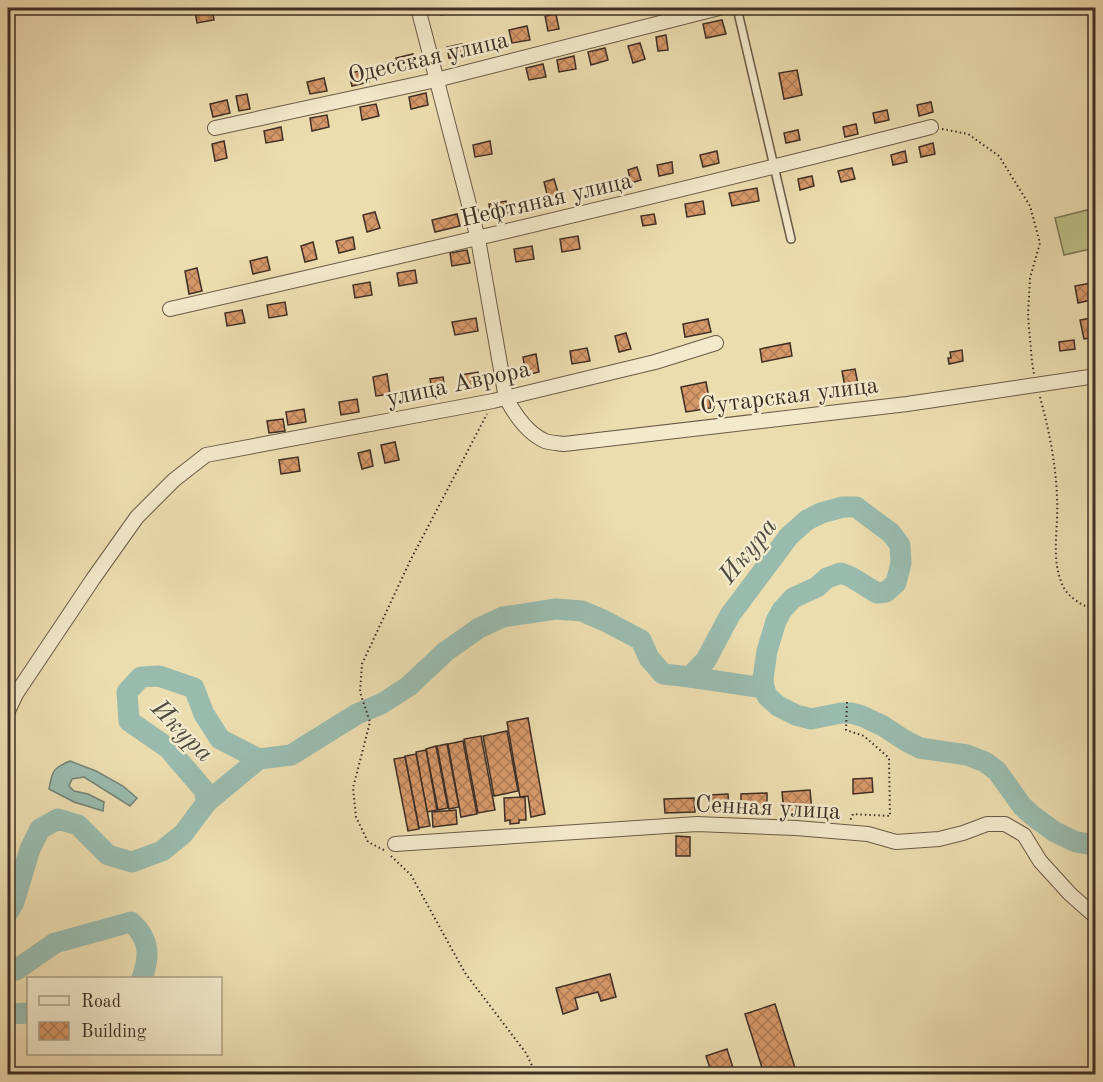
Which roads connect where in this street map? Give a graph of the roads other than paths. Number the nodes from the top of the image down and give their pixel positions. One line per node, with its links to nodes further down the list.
1 (418, 8): 4 (street)
2 (719, 8): 4 (street, Одесская улица)
3 (737, 8): 7 (lane)
4 (436, 80): 6 (street, Одесская улица); 8 (street)
5 (931, 127): 7 (street, Нефтяная улица)
6 (215, 128)
7 (773, 168): 8 (street, Нефтяная улица); 9 (lane)
8 (478, 239): 10 (street, Нефтяная улица); 13 (street)
9 (790, 239)
10 (170, 309)
11 (716, 343): 13 (street, улица Аврора)
12 (1095, 376): 13 (street, Сутарская улица)
13 (500, 400): 14 (street, улица Аврора)
14 (8, 711)
15 (395, 844): 16 (street, Сенная улица)
16 (1095, 917)

